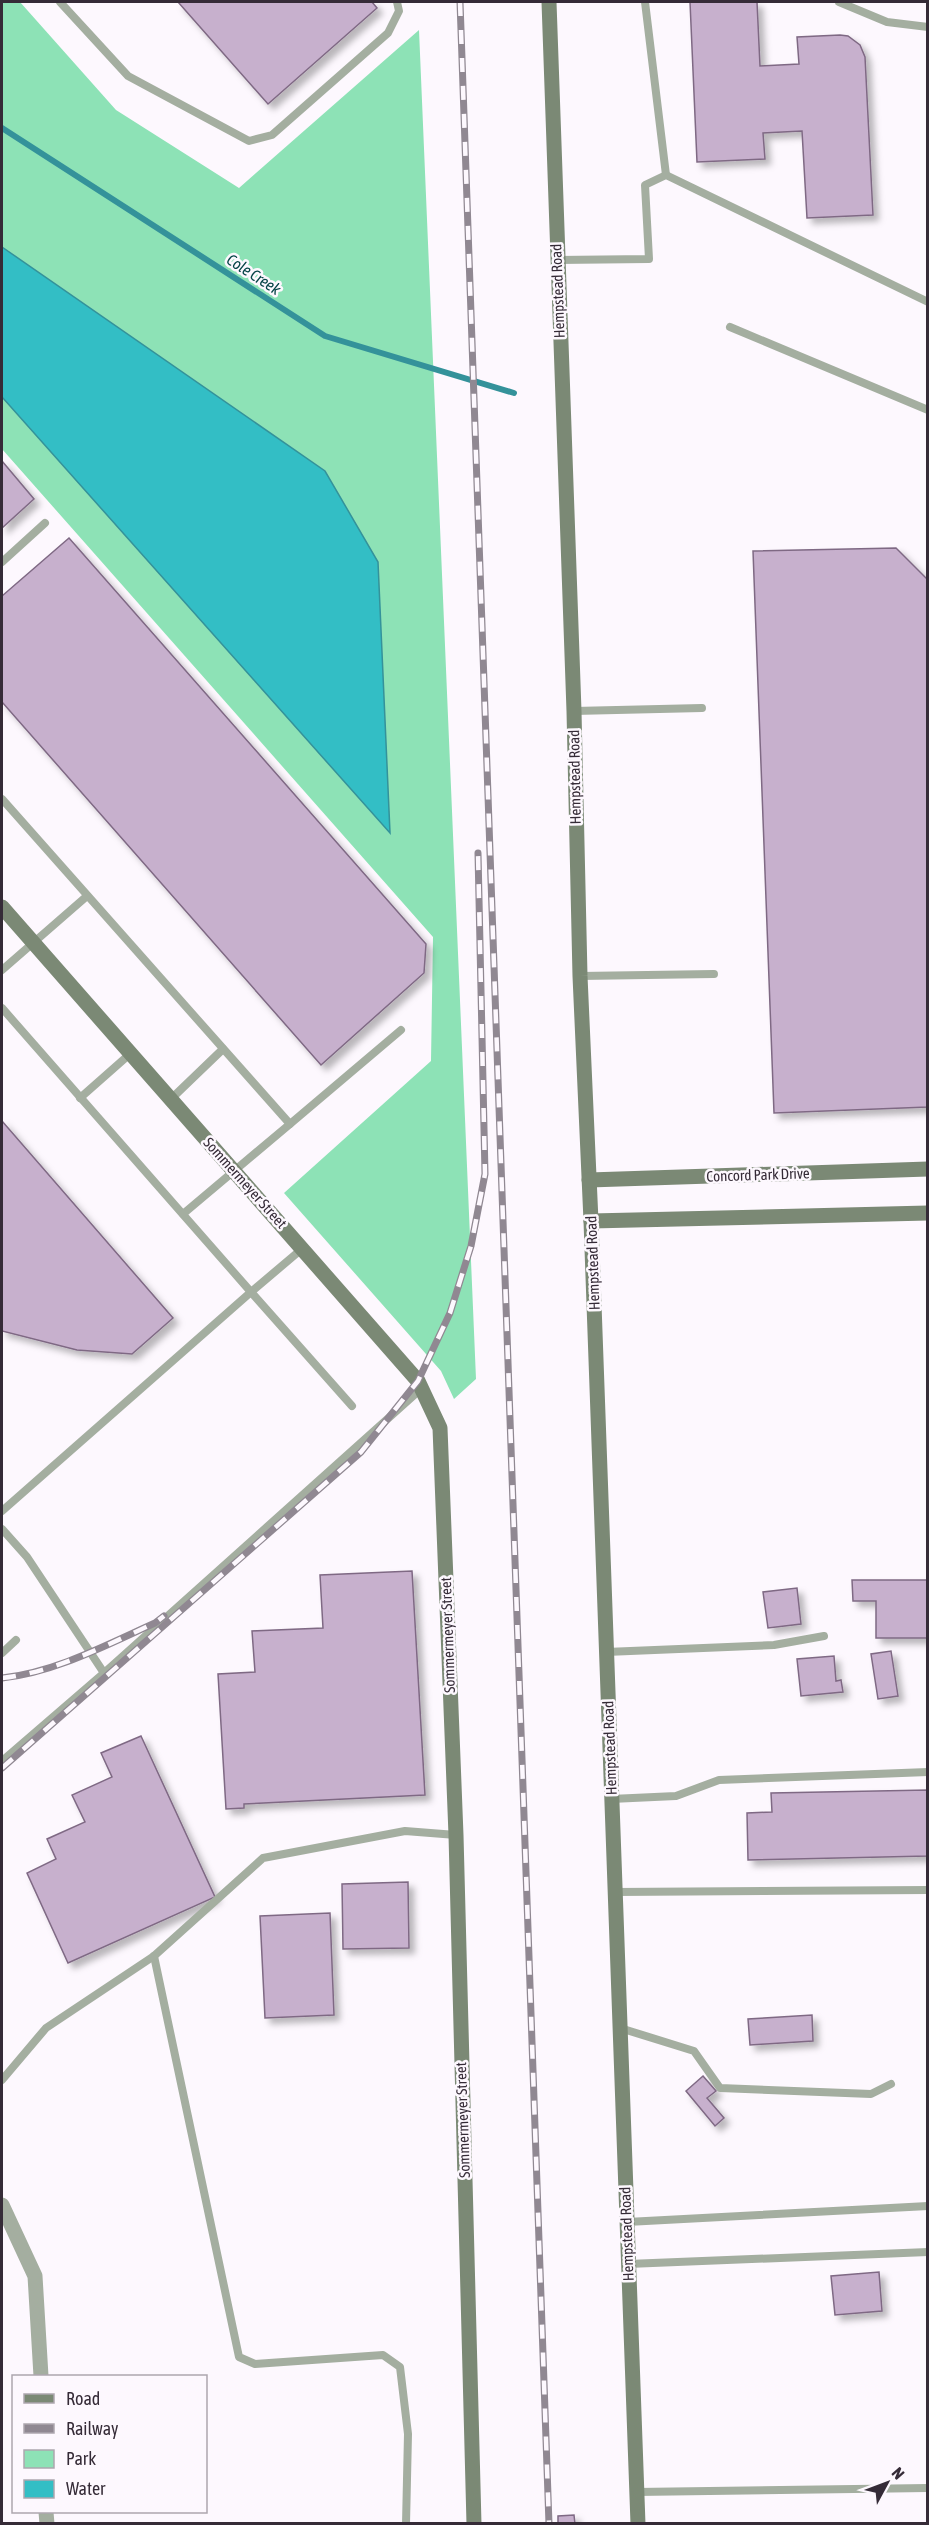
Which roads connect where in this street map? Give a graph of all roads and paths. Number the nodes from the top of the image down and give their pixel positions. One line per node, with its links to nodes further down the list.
1 (60, 2): 2 (lane)
2 (398, 2)
3 (549, 2): 8 (main road, Hempstead Road)
4 (645, 2): 7 (lane)
5 (839, 2): 6 (lane)
6 (927, 27)
7 (666, 175): 8 (lane); 9 (lane)
8 (557, 260): 15 (main road, Hempstead Road)
9 (927, 302)
10 (730, 327): 11 (lane)
11 (927, 410)
12 (45, 523): 13 (lane)
13 (2, 562)
14 (702, 708): 15 (lane)
15 (574, 711): 22 (main road, Hempstead Road)
16 (2, 799): 17 (lane)
17 (87, 896): 19 (lane); 25 (lane)
18 (2, 907): 19 (main road, Sommermeyer Street)
19 (33, 944): 20 (lane); 26 (main road, Sommermeyer Street)
20 (2, 970)
21 (714, 974): 22 (lane)
22 (580, 976): 32 (main road, Hempstead Road)
23 (2, 1008): 27 (lane)
24 (401, 1030): 29 (lane)
25 (223, 1049): 28 (lane); 29 (lane)
26 (131, 1053): 27 (lane); 28 (main road, Sommermeyer Street)
27 (80, 1098): 34 (lane)
28 (171, 1100): 31 (main road, Sommermeyer Street)
29 (290, 1124): 31 (lane)
30 (927, 1169): 32 (main road, Concord Park Drive)
31 (235, 1172): 34 (lane); 36 (main road, Sommermeyer Street)
32 (589, 1180): 35 (main road, Hempstead Road)
33 (927, 1213): 35 (main road)
34 (183, 1214): 37 (lane)
35 (591, 1221): 44 (main road, Hempstead Road)
36 (303, 1248): 37 (lane); 38 (main road, Sommermeyer Street)
37 (251, 1292): 39 (lane); 40 (lane)
38 (422, 1388): 46 (lane); 50 (main road, Sommermeyer Street)
39 (352, 1406)
40 (2, 1511)
41 (2, 1529): 46 (lane)
42 (824, 1635): 44 (lane)
43 (16, 1641): 45 (lane)
44 (606, 1652): 49 (main road, Hempstead Road)
45 (2, 1653)
46 (104, 1673): 47 (lane)
47 (2, 1761)
48 (927, 1772): 49 (lane)
49 (611, 1799): 52 (main road, Hempstead Road)
50 (456, 1834): 53 (lane); 66 (main road, Sommermeyer Street)
51 (927, 1890): 52 (lane)
52 (615, 1892): 54 (main road, Hempstead Road)
53 (154, 1956): 55 (lane); 65 (lane)
54 (620, 2028): 56 (lane); 59 (main road, Hempstead Road)
55 (2, 2080)
56 (891, 2084)
57 (2, 2205): 62 (street)
58 (927, 2206): 59 (lane)
59 (627, 2222): 61 (main road, Hempstead Road)
60 (927, 2252): 61 (lane)
61 (628, 2264): 64 (main road, Hempstead Road)
62 (41, 2375)
63 (927, 2488): 64 (lane)
64 (636, 2492): 67 (main road, Hempstead Road)
65 (406, 2523)
66 (474, 2523)
67 (638, 2523)

